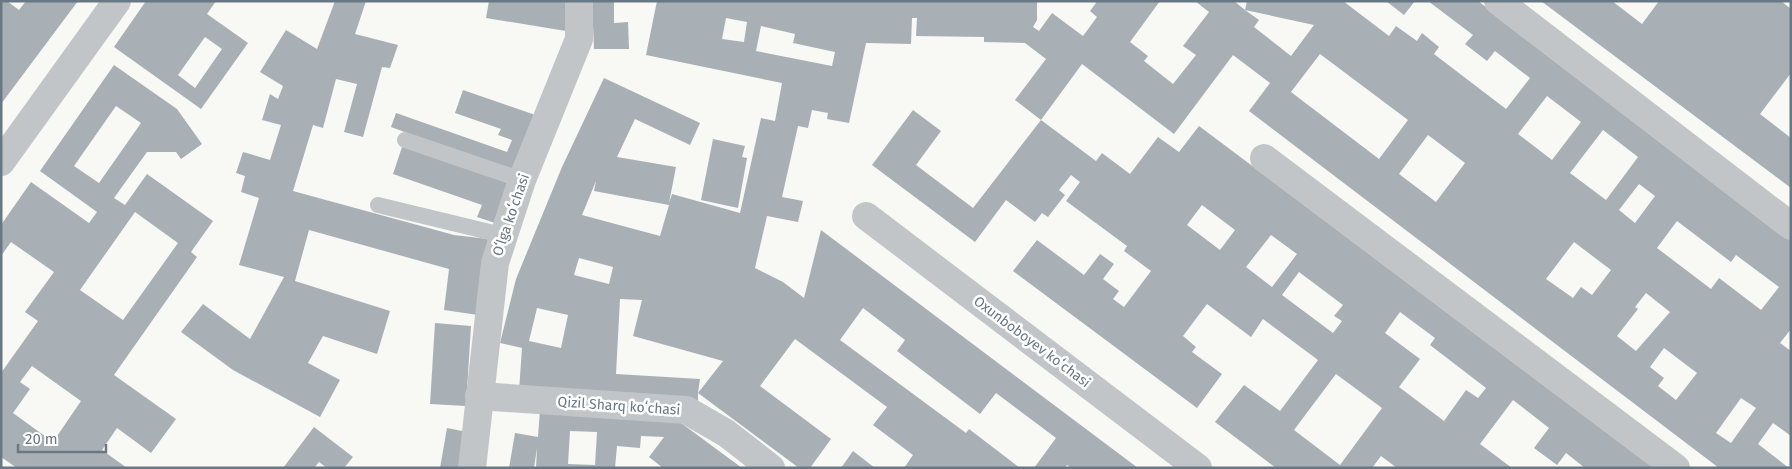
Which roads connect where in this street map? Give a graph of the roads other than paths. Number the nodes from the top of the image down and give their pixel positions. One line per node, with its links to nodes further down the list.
1 (118, 1): 6 (street)
2 (579, 1): 7 (street, Oʻlga koʻchasi)
3 (1498, 1): 10 (street)
4 (405, 140): 7 (lane)
5 (1264, 158): 16 (street)
6 (1, 162)
7 (522, 180): 11 (street, Oʻlga koʻchasi)
8 (378, 206): 11 (lane)
9 (866, 216): 15 (street, Oxunboboyev koʻchasi)
10 (1791, 226)
11 (502, 235): 12 (street, Oʻlga koʻchasi)
12 (479, 396): 13 (street, Oʻlga koʻchasi); 14 (street, Qizil Sharq koʻchasi)
13 (472, 468)
14 (770, 468)
15 (1198, 468)
16 (1676, 468)

